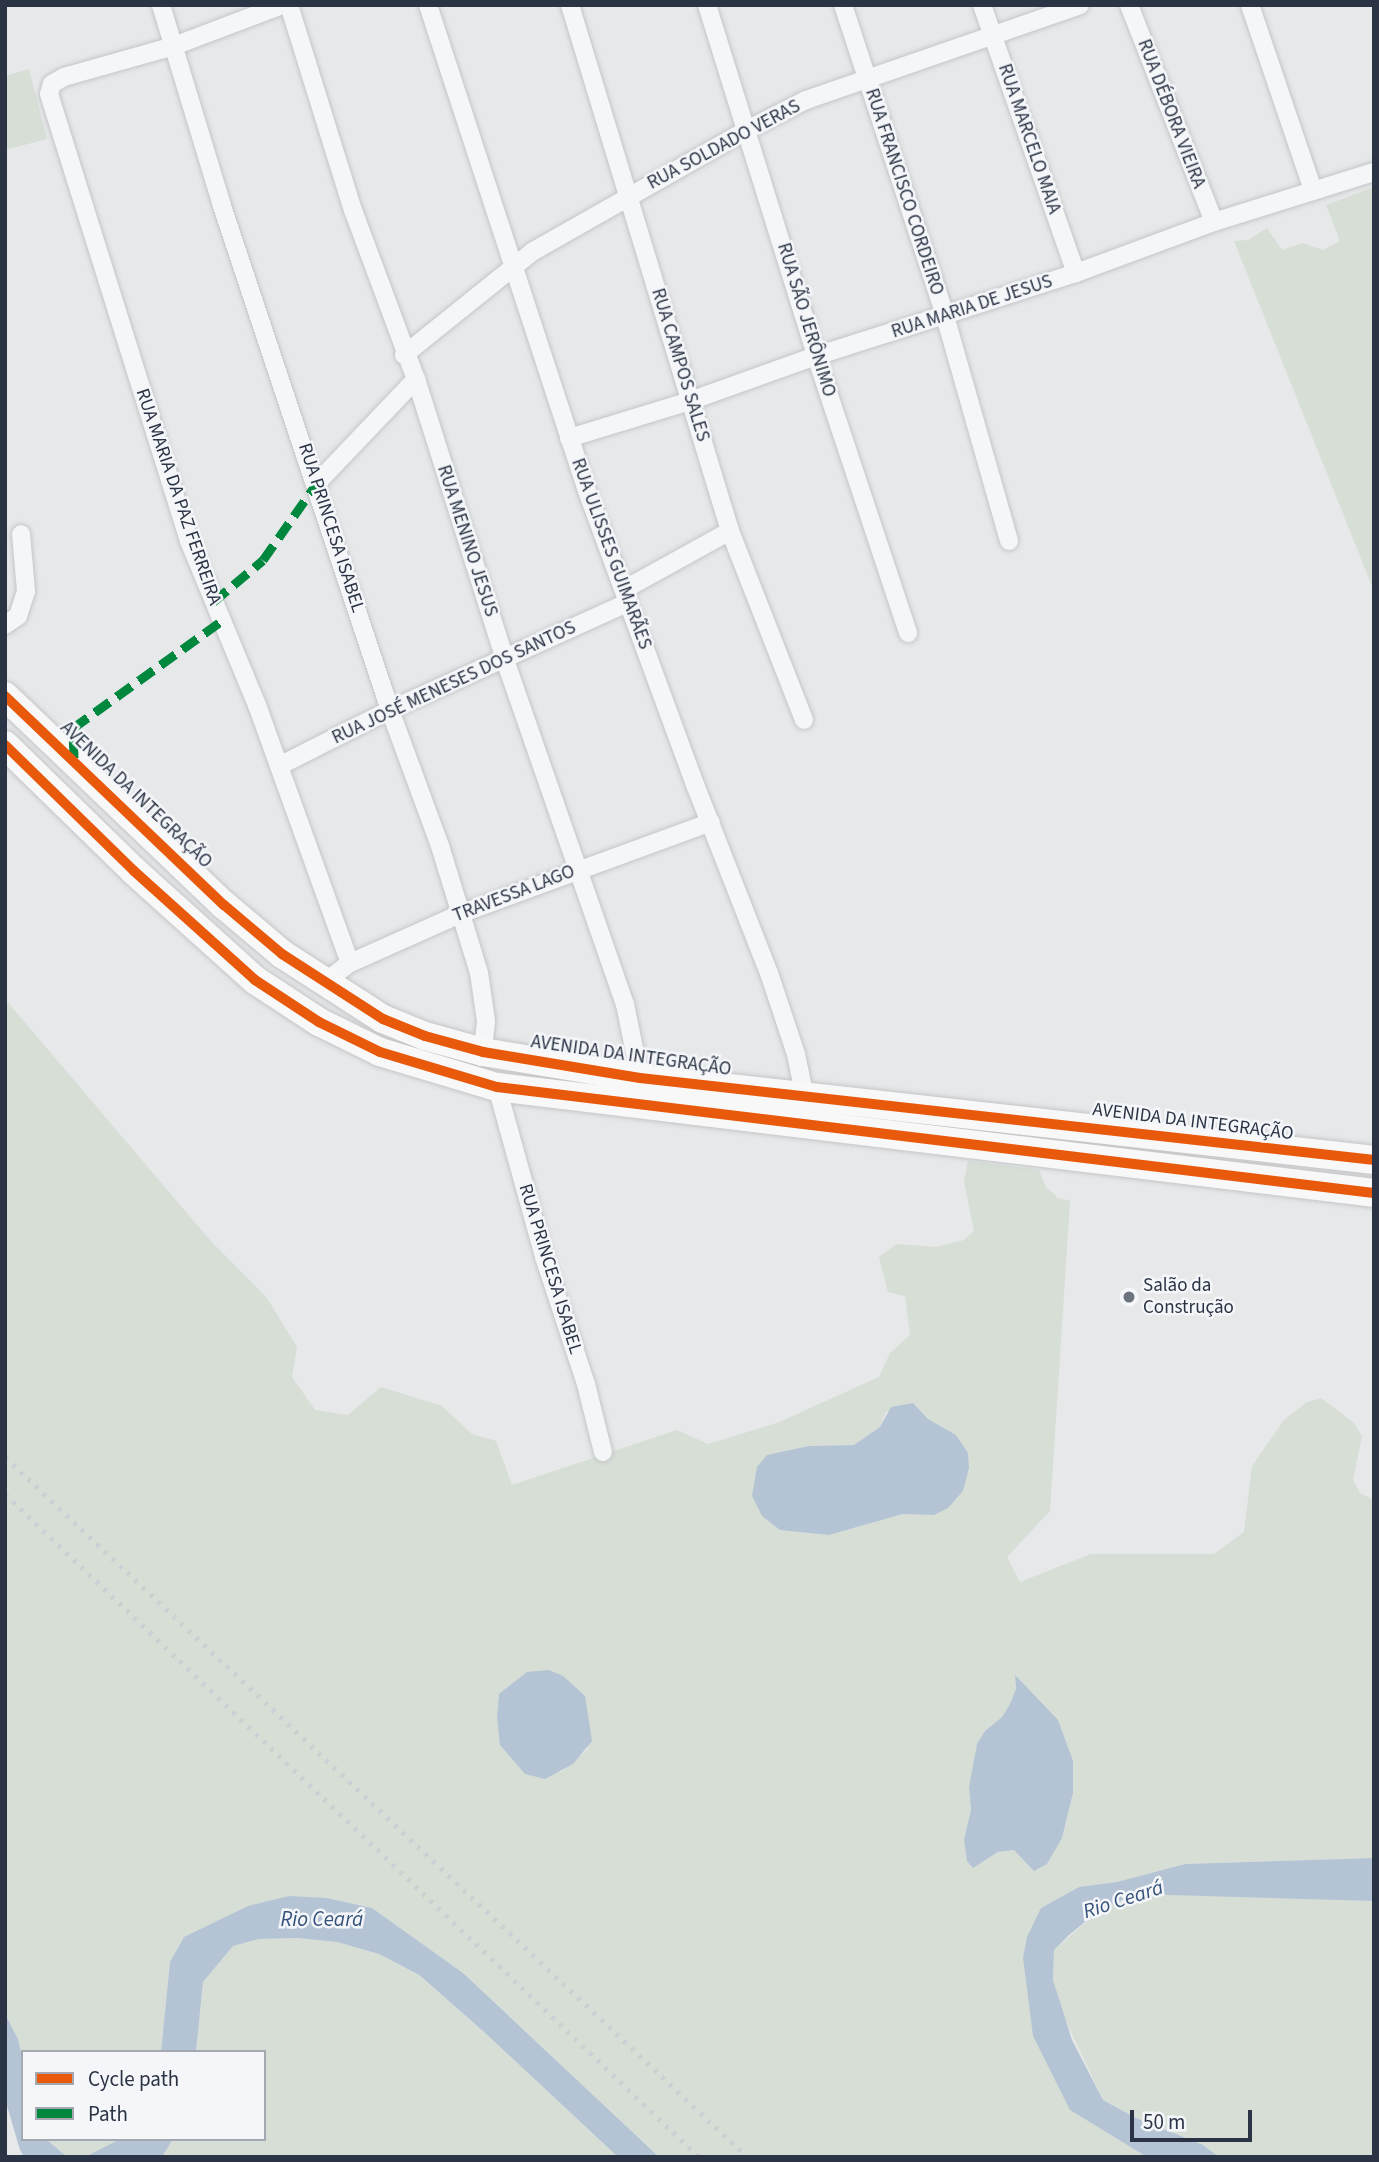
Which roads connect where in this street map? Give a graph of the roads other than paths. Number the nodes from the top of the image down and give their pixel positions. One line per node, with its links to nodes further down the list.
1 (161, 5): 13 (street, RUA PRINCESA ISABEL)
2 (282, 5): 13 (street)
3 (289, 5): 23 (street, RUA MENINO JESUS)
4 (428, 5): 20 (street, RUA ULISSES GUIMARÃES)
5 (570, 5): 18 (street, RUA CAMPOS SALES)
6 (707, 5): 15 (street, RUA SÃO JERÔNIMO)
7 (843, 5): 14 (street, RUA FRANCISCO CORDEIRO)
8 (982, 5): 12 (street, RUA MARCELO MAIA)
9 (1080, 5): 12 (street, RUA SOLDADO VERAS)
10 (1129, 5): 19 (street, RUA DÉBORA VIEIRA)
11 (1250, 5): 17 (street)
12 (993, 35): 14 (street, RUA SOLDADO VERAS); 21 (street, RUA MARCELO MAIA)
13 (174, 46): 28 (street, RUA PRINCESA ISABEL); 40 (street, RUA MARIA DA PAZ FERREIRA)
14 (868, 81): 15 (street, RUA SOLDADO VERAS); 22 (street, RUA FRANCISCO CORDEIRO)
15 (747, 130): 18 (street, RUA SOLDADO VERAS); 24 (street, RUA SÃO JERÔNIMO)
16 (1374, 172): 17 (street, RUA MARIA DE JESUS)
17 (1313, 190): 19 (street, RUA MARIA DE JESUS)
18 (629, 196): 20 (street, RUA SOLDADO VERAS); 26 (street, RUA CAMPOS SALES)
19 (1214, 222): 21 (street, RUA MARIA DE JESUS)
20 (514, 268): 23 (street, RUA SOLDADO VERAS); 27 (street, RUA ULISSES GUIMARÃES)
21 (1076, 273): 22 (street, RUA MARIA DE JESUS)
22 (945, 316): 24 (street, RUA MARIA DE JESUS); 31 (street, RUA FRANCISCO CORDEIRO)
23 (404, 355): 25 (street, RUA MENINO JESUS)
24 (816, 356): 26 (street, RUA MARIA DE JESUS); 34 (street, RUA SÃO JERÔNIMO)
25 (416, 379): 28 (street); 35 (street, RUA MENINO JESUS)
26 (690, 401): 27 (street, RUA MARIA DE JESUS); 29 (street, RUA CAMPOS SALES)
27 (569, 438): 32 (street, RUA ULISSES GUIMARÃES)
28 (317, 484): 37 (street, RUA PRINCESA ISABEL)
29 (730, 531): 32 (street, RUA JOSÉ MENESES DOS SANTOS); 38 (street, RUA CAMPOS SALES)
30 (21, 534): 33 (street)
31 (1009, 541)
32 (627, 596): 35 (street, RUA JOSÉ MENESES DOS SANTOS); 41 (street, RUA ULISSES GUIMARÃES)
33 (5, 625)
34 (908, 634)
35 (505, 660): 37 (street, RUA JOSÉ MENESES DOS SANTOS); 42 (street, RUA MENINO JESUS)
36 (5, 696): 45 (main road, AVENIDA DA INTEGRAÇÃO)
37 (390, 710): 40 (street, RUA JOSÉ MENESES DOS SANTOS); 43 (street, RUA PRINCESA ISABEL)
38 (804, 720)
39 (5, 745): 48 (main road)
40 (279, 766): 44 (street, RUA MARIA DA PAZ FERREIRA)
41 (711, 822): 42 (street, TRAVESSA LAGO); 49 (street, RUA ULISSES GUIMARÃES)
42 (579, 869): 43 (street, TRAVESSA LAGO); 47 (street, RUA MENINO JESUS)
43 (460, 914): 44 (street, TRAVESSA LAGO); 46 (street, RUA PRINCESA ISABEL)
44 (350, 963): 45 (street, TRAVESSA LAGO)
45 (324, 983): 46 (main road, AVENIDA DA INTEGRAÇÃO)
46 (483, 1052): 47 (main road, AVENIDA DA INTEGRAÇÃO)
47 (640, 1078): 49 (main road, AVENIDA DA INTEGRAÇÃO)
48 (497, 1087): 52 (main road); 56 (street, RUA PRINCESA ISABEL)
49 (805, 1098): 50 (main road, AVENIDA DA INTEGRAÇÃO)
50 (964, 1112): 51 (main road, AVENIDA DA INTEGRAÇÃO); 52 (main road)
51 (1010, 1119): 53 (main road); 54 (main road, AVENIDA DA INTEGRAÇÃO)
52 (960, 1143): 53 (main road)
53 (1007, 1150): 55 (main road)
54 (1374, 1160)
55 (1374, 1193)
56 (603, 1452)

